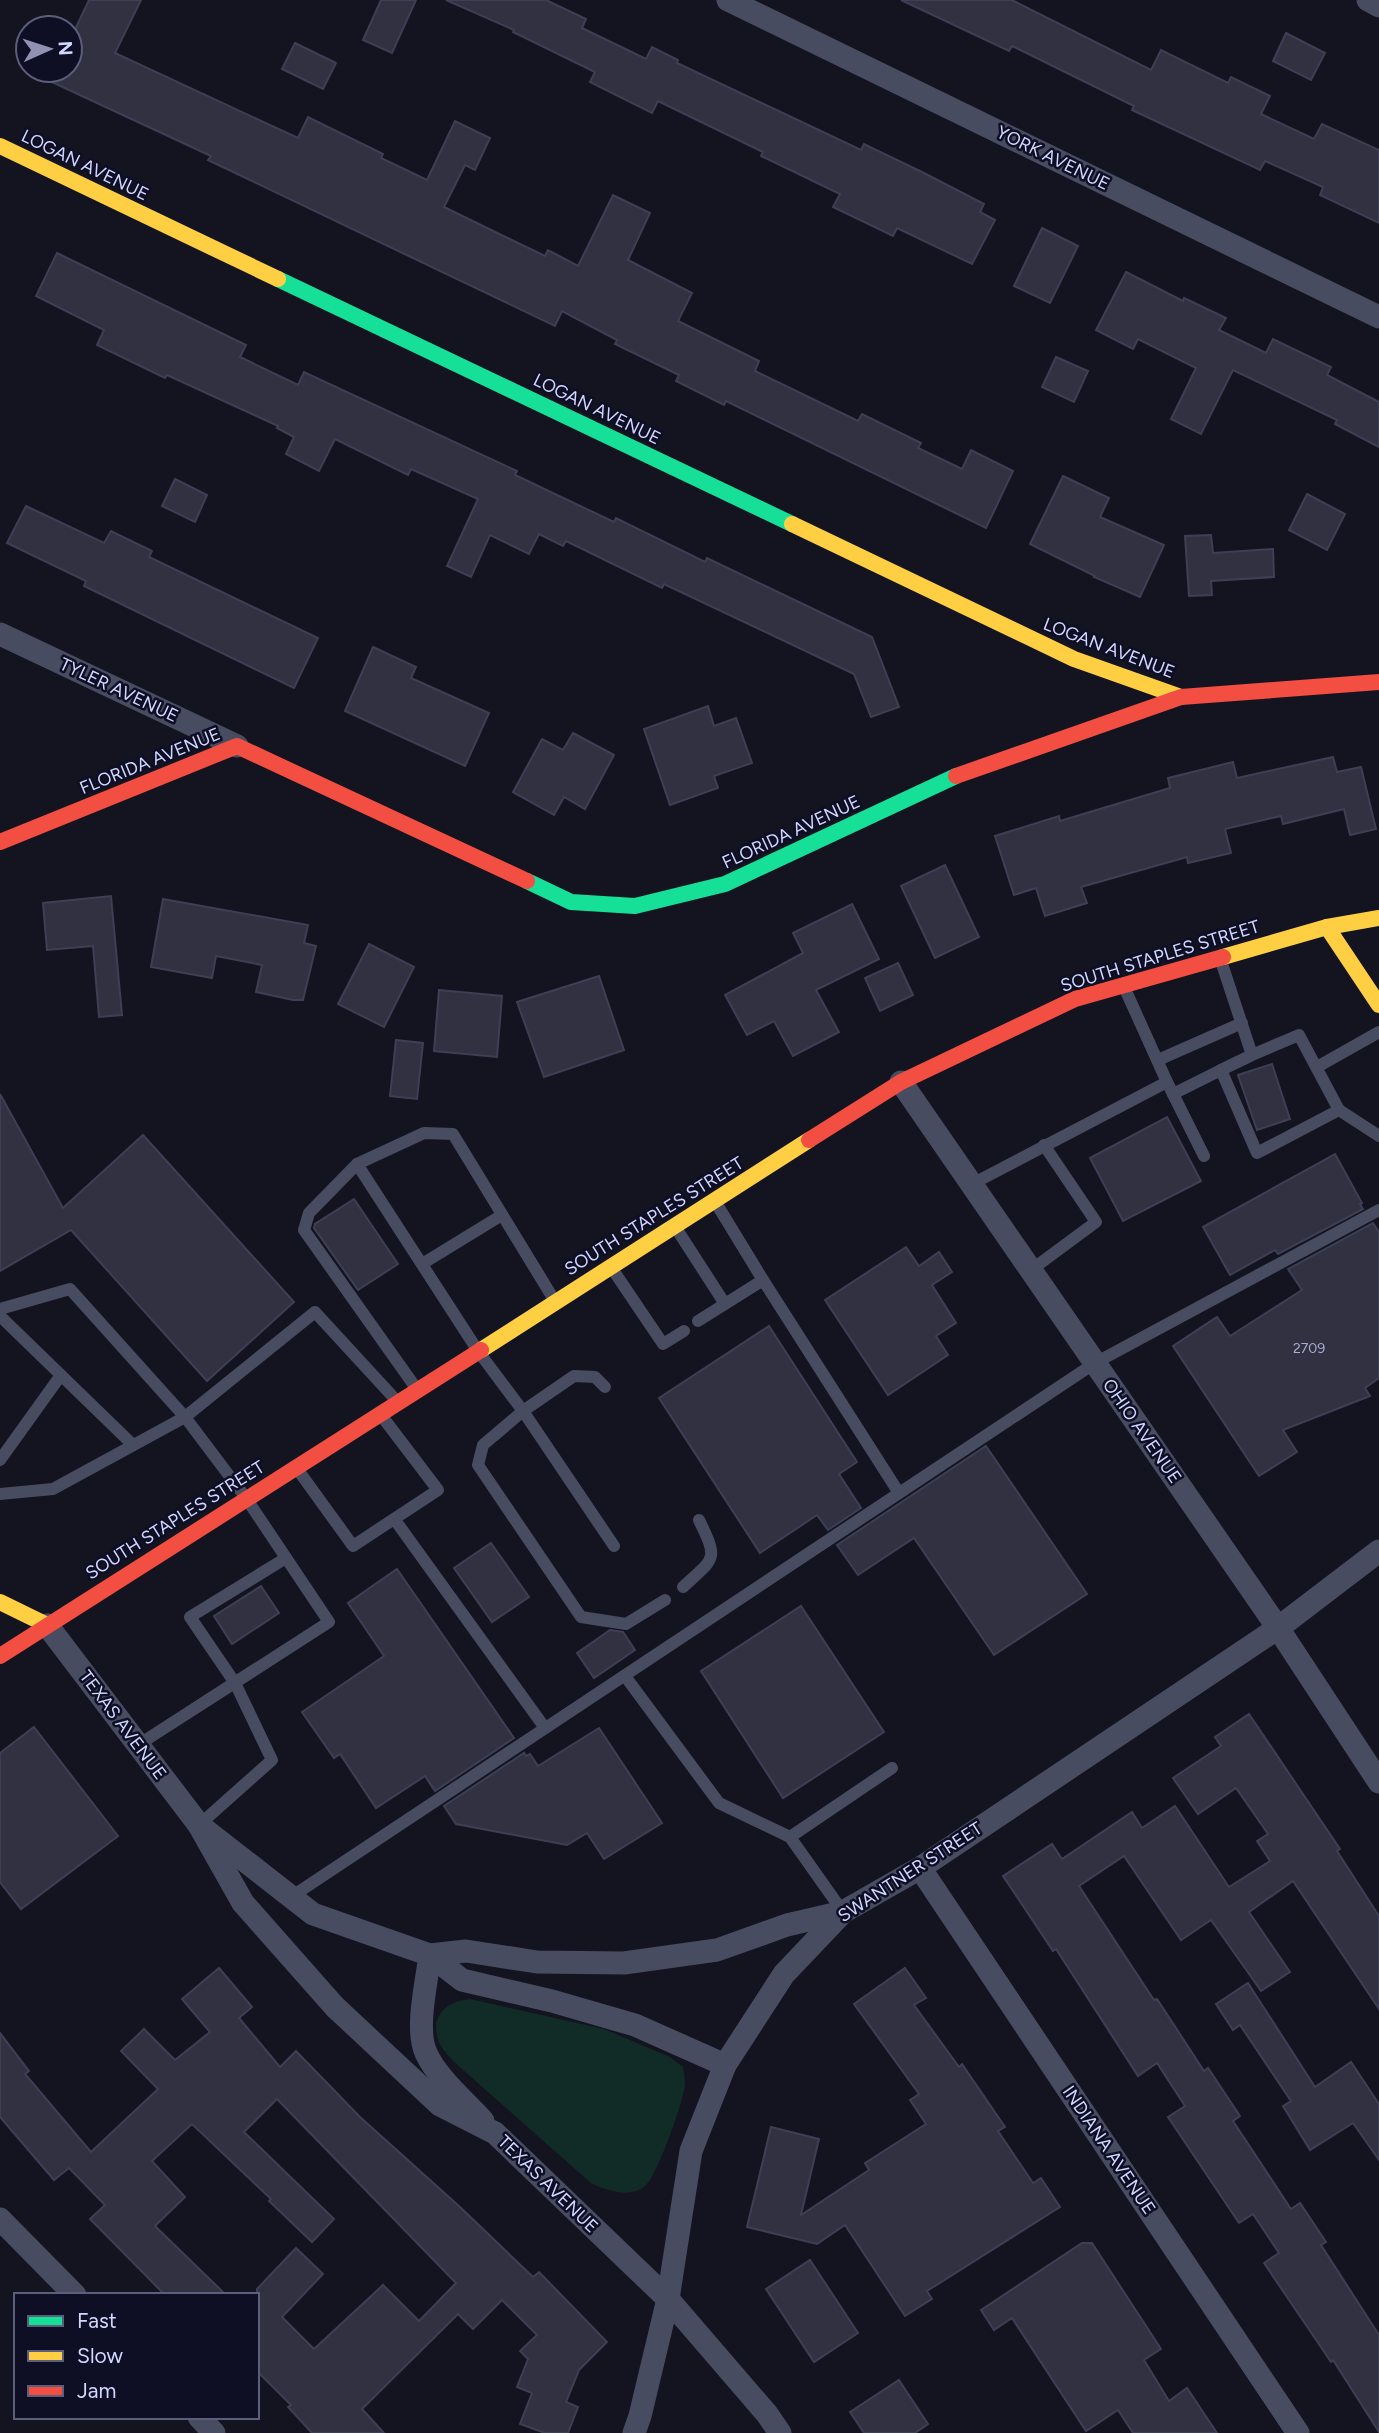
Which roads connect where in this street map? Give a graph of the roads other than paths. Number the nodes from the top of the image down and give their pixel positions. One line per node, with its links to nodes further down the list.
1 (728, 0): 5 (street, YORK AVENUE)
2 (1368, 0): 3 (street)
3 (1379, 6)
4 (0, 146): 8 (street, LOGAN AVENUE)
5 (1379, 317)
6 (0, 634): 9 (street, TYLER AVENUE)
7 (1379, 682): 8 (street, FLORIDA AVENUE)
8 (1181, 697): 9 (street, FLORIDA AVENUE)
9 (237, 746): 10 (street, FLORIDA AVENUE)
10 (0, 842)
11 (1379, 918): 12 (street, SOUTH STAPLES STREET)
12 (1327, 927): 13 (street, SOUTH STAPLES STREET); 15 (street)
13 (1220, 958): 14 (street, SOUTH STAPLES STREET); 16 (lane)
14 (1124, 985): 19 (lane); 22 (street, SOUTH STAPLES STREET)
15 (1379, 1005)
16 (1242, 1023): 18 (lane); 19 (lane)
17 (1379, 1032): 20 (lane)
18 (1252, 1055): 20 (lane); 21 (lane)
19 (1157, 1060): 23 (lane)
20 (1317, 1067): 24 (lane)
21 (1221, 1070): 23 (lane); 24 (lane)
22 (901, 1082): 29 (street, OHIO AVENUE); 30 (street, SOUTH STAPLES STREET)
23 (1170, 1088): 26 (lane); 27 (lane)
24 (1339, 1110): 25 (lane)
25 (1379, 1136)
26 (1044, 1145): 29 (lane); 36 (lane)
27 (1204, 1156)
28 (357, 1164): 32 (lane); 34 (lane); 48 (lane)
29 (972, 1184): 36 (street, OHIO AVENUE)
30 (714, 1201): 33 (street, SOUTH STAPLES STREET); 37 (lane)
31 (1379, 1210): 45 (lane)
32 (502, 1215): 34 (lane); 38 (lane)
33 (675, 1226): 35 (street, SOUTH STAPLES STREET); 39 (lane)
34 (422, 1264): 44 (lane)
35 (610, 1267): 38 (street, SOUTH STAPLES STREET); 43 (lane)
36 (1031, 1270): 45 (street, OHIO AVENUE)
37 (763, 1280): 39 (lane); 56 (lane)
38 (555, 1301): 44 (street, SOUTH STAPLES STREET)
39 (725, 1304): 42 (lane)
40 (0, 1309): 52 (lane)
41 (0, 1316): 46 (lane)
42 (698, 1321)
43 (684, 1331)
44 (478, 1351): 48 (street, SOUTH STAPLES STREET); 50 (lane)
45 (1095, 1363): 56 (lane); 68 (street, OHIO AVENUE)
46 (61, 1375): 53 (lane); 54 (lane)
47 (605, 1387): 50 (lane)
48 (417, 1389): 49 (street, SOUTH STAPLES STREET)
49 (397, 1402): 51 (street, SOUTH STAPLES STREET); 52 (lane)
50 (523, 1411): 61 (lane); 65 (lane)
51 (379, 1413): 55 (street, SOUTH STAPLES STREET); 59 (lane)
52 (185, 1417): 53 (lane); 58 (lane)
53 (133, 1445): 57 (lane)
54 (0, 1461)
55 (296, 1467): 58 (street, SOUTH STAPLES STREET); 59 (lane)
56 (899, 1493): 70 (lane)
57 (0, 1494)
58 (246, 1498): 63 (lane); 67 (street, SOUTH STAPLES STREET)
59 (395, 1520): 72 (lane)
60 (699, 1520): 64 (lane)
61 (614, 1546)
62 (1379, 1551): 68 (street, SWANTNER STREET)
63 (286, 1558): 71 (lane); 71 (lane)
64 (683, 1587)
65 (665, 1600)
66 (0, 1602): 67 (street)
67 (47, 1625): 69 (street, SOUTH STAPLES STREET); 73 (street, TEXAS AVENUE)
68 (1278, 1628): 75 (street, OHIO AVENUE); 78 (street, SWANTNER STREET)
69 (0, 1656)
70 (625, 1676): 72 (lane); 77 (lane)
71 (235, 1683): 73 (lane); 76 (lane)
72 (545, 1728): 79 (lane)
73 (138, 1745): 76 (street, TEXAS AVENUE)
74 (892, 1768): 77 (lane)
75 (1379, 1782)
76 (199, 1825): 79 (street, TEXAS AVENUE); 83 (street, TEXAS AVENUE)
77 (790, 1837): 80 (lane)
78 (920, 1868): 80 (street, SWANTNER STREET); 91 (street, INDIANA AVENUE)
79 (291, 1898): 81 (street, TEXAS AVENUE)
80 (843, 1912): 81 (street, TEXAS AVENUE); 82 (street, SWANTNER STREET)
81 (430, 1955): 82 (street, TEXAS AVENUE); 83 (street)
82 (725, 2065): 86 (street, SWANTNER STREET)
83 (495, 2133): 86 (street, TEXAS AVENUE)
84 (0, 2219): 85 (street)
85 (73, 2293)
86 (667, 2299): 89 (street, SWANTNER STREET); 90 (street, TEXAS AVENUE)
87 (201, 2419): 88 (street)
88 (214, 2433)
89 (634, 2433)
90 (779, 2433)
91 (1298, 2433)

